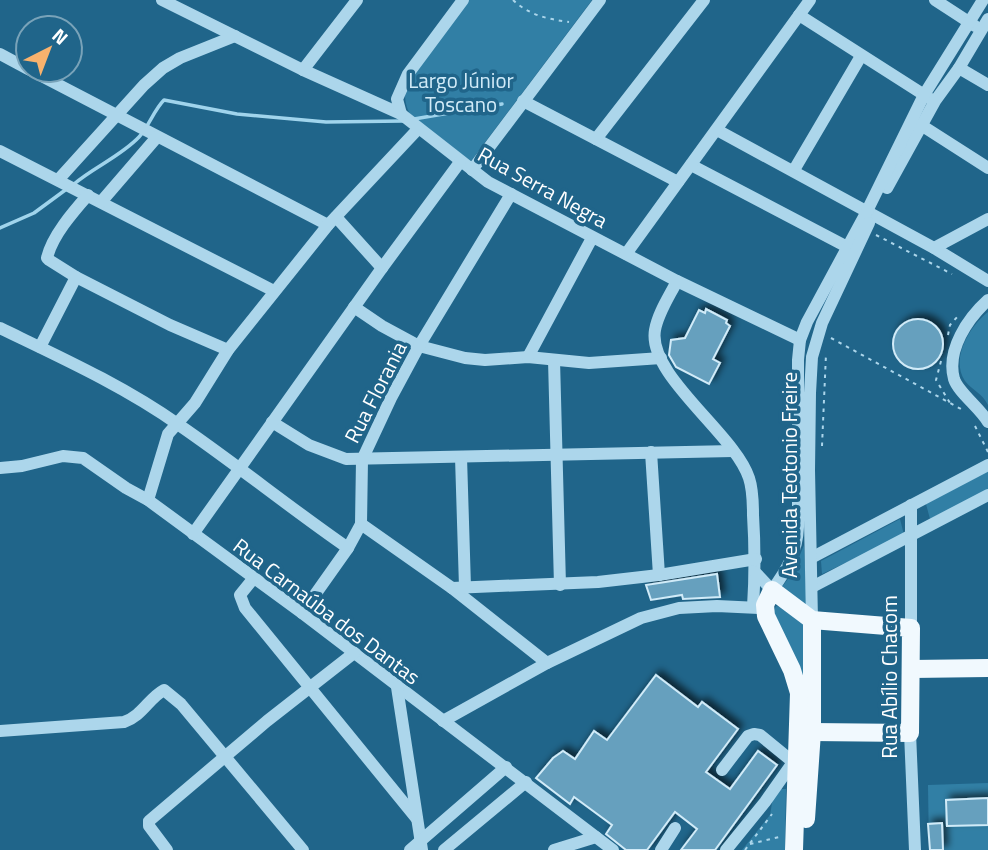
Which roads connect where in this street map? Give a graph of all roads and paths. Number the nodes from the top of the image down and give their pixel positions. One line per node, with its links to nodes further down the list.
1 (162, 0): 10 (street, Rua Serra Negra)
2 (463, 0): 24 (street)
3 (513, 0): 13 (path)
4 (600, 0): 23 (street)
5 (704, 0): 30 (street)
6 (810, 0): 11 (street)
7 (935, 0): 14 (street)
8 (983, 0): 14 (street, Avenida Teotonio Freire)
9 (350, 2): 19 (street)
10 (182, 4): 16 (street, Rua Serra Negra)
11 (799, 15): 17 (street); 28 (street)
12 (988, 19): 15 (street, Avenida Teotonio Freire)
13 (573, 23)
14 (970, 23): 15 (street); 22 (street, Avenida Teotonio Freire)
15 (981, 31): 18 (street, Avenida Teotonio Freire)
16 (235, 36): 19 (street, Rua Serra Negra); 25 (street)
17 (862, 56): 22 (street); 36 (street)
18 (959, 68): 21 (street); 22 (street, Avenida Teotonio Freire)
19 (303, 70): 24 (street, Rua Serra Negra)
20 (55, 84): 25 (street)
21 (988, 85)
22 (930, 99): 26 (street, Avenida Teotonio Freire); 42 (street, Avenida Teotonio Freire)
23 (523, 101): 30 (street); 35 (street)
24 (401, 114): 27 (street, Rua Serra Negra)
25 (115, 116): 29 (street); 37 (street)
26 (921, 125): 34 (street); 42 (street, Avenida Teotonio Freire)
27 (418, 129): 32 (street, Rua Serra Negra); 44 (street)
28 (717, 130): 33 (street); 36 (street)
29 (157, 137): 41 (street); 44 (street)
30 (596, 139): 38 (street)
31 (0, 151): 37 (street)
32 (460, 162): 35 (street, Rua Serra Negra); 50 (street)
33 (691, 165): 38 (street); 48 (street)
34 (988, 168)
35 (472, 170): 39 (street, Rua Serra Negra)
36 (794, 170): 42 (street)
37 (58, 180): 40 (street)
38 (678, 182): 49 (street)
39 (511, 194): 46 (street, Rua Serra Negra); 63 (street, Rua Florania)
40 (88, 195): 41 (street); 52 (street)
41 (101, 202): 55 (street)
42 (869, 214): 47 (street); 48 (street, Avenida Teotonio Freire)
43 (988, 219): 47 (street)
44 (332, 221): 50 (street); 55 (street)
45 (868, 232): 51 (path)
46 (592, 238): 49 (street, Rua Serra Negra); 68 (street)
47 (934, 248): 54 (street)
48 (852, 250): 62 (street, Avenida Teotonio Freire); 84 (street, Avenida Teotonio Freire)
49 (626, 254): 53 (street, Rua Serra Negra)
50 (382, 268): 57 (street)
51 (956, 275)
52 (76, 277): 64 (street); 66 (street)
53 (677, 281): 62 (street, Rua Serra Negra); 69 (street)
54 (988, 281)
55 (274, 291): 66 (street)
56 (988, 300): 74 (street)
57 (354, 307): 63 (street); 73 (street)
58 (958, 316): 61 (path)
59 (0, 328): 64 (street)
60 (827, 335): 71 (path)
61 (947, 335)
62 (800, 340): 84 (street, Avenida Teotonio Freire)
63 (419, 346): 68 (street); 83 (street, Rua Florania)
64 (40, 347): 75 (street)
65 (826, 349): 77 (path)
66 (228, 350): 75 (street)
67 (943, 355): 71 (path)
68 (528, 357): 70 (street)
69 (661, 358): 70 (street); 78 (street)
70 (554, 360): 81 (street)
71 (950, 403): 72 (path)
72 (970, 414)
73 (272, 422): 83 (street); 87 (street)
74 (988, 422)
75 (177, 423): 87 (street); 89 (street)
76 (974, 424): 80 (path)
77 (822, 447)
78 (733, 451): 79 (street); 96 (street)
79 (651, 452): 81 (street); 97 (street)
80 (988, 452)
81 (557, 454): 82 (street); 99 (street)
82 (461, 457): 83 (street); 100 (street)
83 (362, 460): 91 (street, Rua Florania)
84 (803, 461): 95 (street, Avenida Teotonio Freire); 102 (street, Avenida Teotonio Freire)
85 (988, 465): 90 (street)
86 (0, 468): 89 (street, Rua Carnaúba dos Dantas)
87 (238, 469): 92 (street); 94 (street)
88 (988, 495): 93 (street)
89 (148, 500): 92 (street, Rua Carnaúba dos Dantas)
90 (911, 505): 93 (street, Rua Abílio Chacom); 95 (street)
91 (361, 524): 94 (street, Rua Florania); 100 (street)
92 (192, 534): 98 (street, Rua Carnaúba dos Dantas)
93 (913, 536): 101 (street); 106 (street, Rua Abílio Chacom)
94 (348, 548): 104 (street, Rua Florania)
95 (811, 558): 101 (street, Avenida Teotonio Freire)
96 (756, 566): 97 (street); 102 (street); 103 (street)
97 (659, 575): 99 (street)
98 (253, 579): 104 (street, Rua Carnaúba dos Dantas); 112 (street)
99 (560, 585): 100 (street)
100 (458, 587): 108 (street)
101 (812, 587): 105 (street, Avenida Teotonio Freire)
102 (772, 590): 103 (main road, Avenida Teotonio Freire); 105 (main road)
103 (759, 608): 108 (street); 115 (main road, Avenida Teotonio Freire)
104 (302, 613): 107 (street, Rua Carnaúba dos Dantas)
105 (812, 620): 106 (main road); 115 (main road, Avenida Teotonio Freire)
106 (911, 628): 110 (main road, Rua Abílio Chacom)
107 (354, 653): 111 (street, Rua Carnaúba dos Dantas); 112 (street)
108 (547, 663): 113 (street)
109 (988, 668): 110 (main road)
110 (912, 669): 116 (main road, Rua Abílio Chacom)
111 (397, 687): 113 (street, Rua Carnaúba dos Dantas); 122 (street)
112 (310, 689): 117 (street); 122 (street)
113 (443, 721): 119 (street, Rua Carnaúba dos Dantas)
114 (0, 731): 117 (street)
115 (804, 732): 116 (main road); 118 (main road, Avenida Teotonio Freire); 135 (main road, Avenida Teotonio Freire)
116 (911, 733): 136 (street, Rua Abílio Chacom)
117 (225, 756): 128 (street); 129 (street)
118 (795, 760): 120 (street); 125 (main road, Avenida Teotonio Freire); 134 (street)
119 (506, 767): 121 (street, Rua Carnaúba dos Dantas); 127 (street)
120 (722, 770)
121 (526, 782): 124 (street, Rua Carnaúba dos Dantas); 130 (street)
122 (417, 819): 127 (street)
123 (675, 828): 133 (street)
124 (596, 838): 131 (street); 132 (street, Rua Carnaúba dos Dantas)
125 (788, 843): 126 (path)
126 (749, 844)
127 (417, 847)
128 (167, 850)
129 (303, 850)
130 (444, 850)
131 (554, 850)
132 (613, 850)
133 (661, 850)
134 (726, 850)
135 (804, 850)
136 (915, 850)

